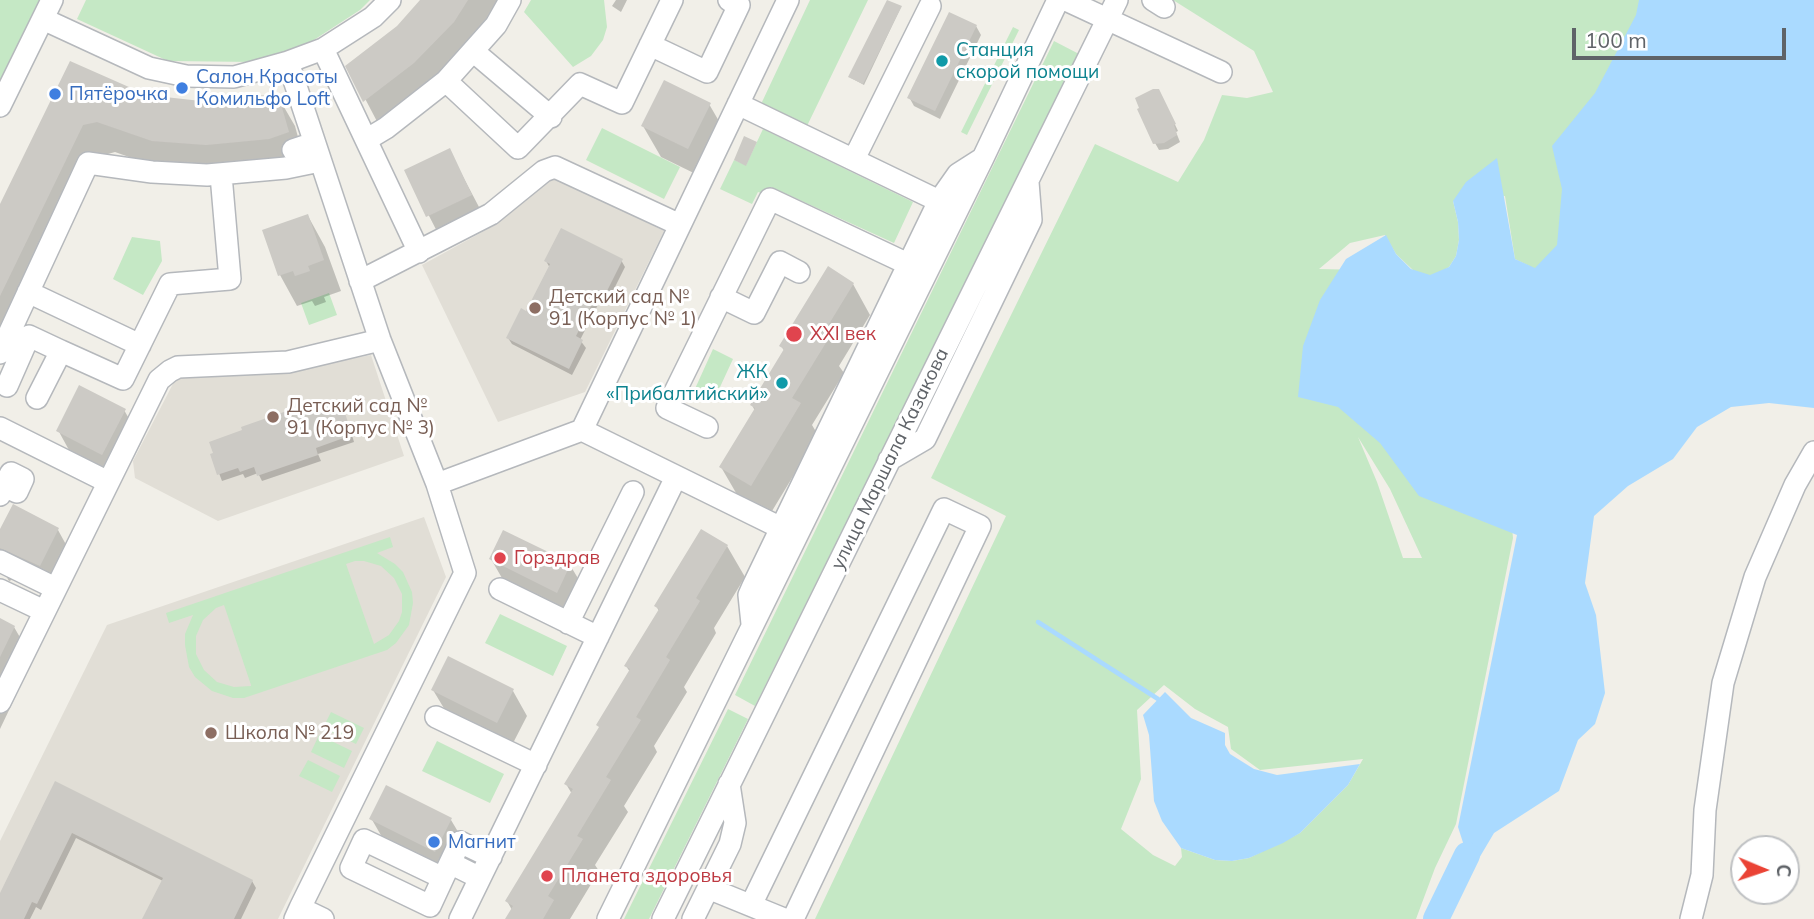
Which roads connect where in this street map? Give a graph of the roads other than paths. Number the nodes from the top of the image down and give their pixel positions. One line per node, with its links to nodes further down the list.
1 (52, 0): 11 (street)
2 (390, 0): 13 (street)
3 (510, 0): 14 (street)
4 (672, 0): 12 (street)
5 (729, 0): 12 (street)
6 (788, 0): 18 (street)
7 (1058, 0): 24 (street)
8 (1066, 0): 10 (street)
9 (930, 6): 25 (street)
10 (1113, 9): 16 (street); 62 (street, улица Маршала Казакова)
11 (43, 19): 15 (street); 19 (street)
12 (650, 45): 20 (street)
13 (323, 49): 15 (street); 21 (street)
14 (473, 51): 17 (street); 20 (street)
15 (288, 62): 23 (street)
16 (1221, 72)
17 (446, 81): 20 (street); 21 (street)
18 (738, 104): 25 (street); 28 (street)
19 (0, 106)
20 (551, 117)
21 (368, 127): 29 (street)
22 (293, 150): 23 (street)
23 (317, 152): 26 (street); 32 (street)
24 (983, 158): 27 (street); 57 (street)
25 (854, 159): 27 (street)
26 (222, 175): 33 (street); 37 (street)
27 (939, 201): 30 (street)
28 (680, 225): 29 (street); 44 (street)
29 (419, 252): 32 (street)
30 (910, 265): 34 (street); 50 (street)
31 (799, 272): 34 (street)
32 (360, 281): 36 (street)
33 (28, 292): 35 (street); 37 (street)
34 (721, 297): 42 (street)
35 (20, 332): 38 (street); 39 (street); 40 (street)
36 (380, 340): 47 (street); 48 (street)
37 (140, 345): 38 (street)
38 (61, 351): 41 (street)
39 (0, 353)
40 (6, 386)
41 (37, 398)
42 (707, 427)
43 (0, 428): 47 (street)
44 (582, 430): 46 (street); 48 (street)
45 (1814, 452): 75 (street)
46 (676, 477): 50 (street); 58 (street)
47 (108, 482): 52 (street)
48 (437, 484): 67 (street)
49 (633, 492): 56 (street)
50 (779, 527): 57 (street)
51 (0, 561): 52 (street)
52 (55, 589): 55 (street)
53 (500, 589): 56 (street)
54 (0, 590): 55 (street)
55 (44, 611): 59 (street)
56 (568, 622): 58 (street)
57 (752, 624): 70 (street)
58 (598, 637): 61 (street)
59 (0, 702)
60 (436, 717): 61 (street)
61 (536, 765): 63 (street)
62 (729, 785): 65 (street); 71 (street, улица Маршала Казакова)
63 (491, 857): 64 (street); 64 (street)
64 (480, 878): 69 (street)
65 (708, 888): 66 (street); 72 (street)
66 (751, 905): 73 (street); 74 (street)
67 (297, 913): 68 (street)
68 (323, 919)
69 (460, 919)
70 (608, 919)
71 (663, 919)
72 (694, 919)
73 (784, 919)
74 (793, 919)
75 (1691, 919)

